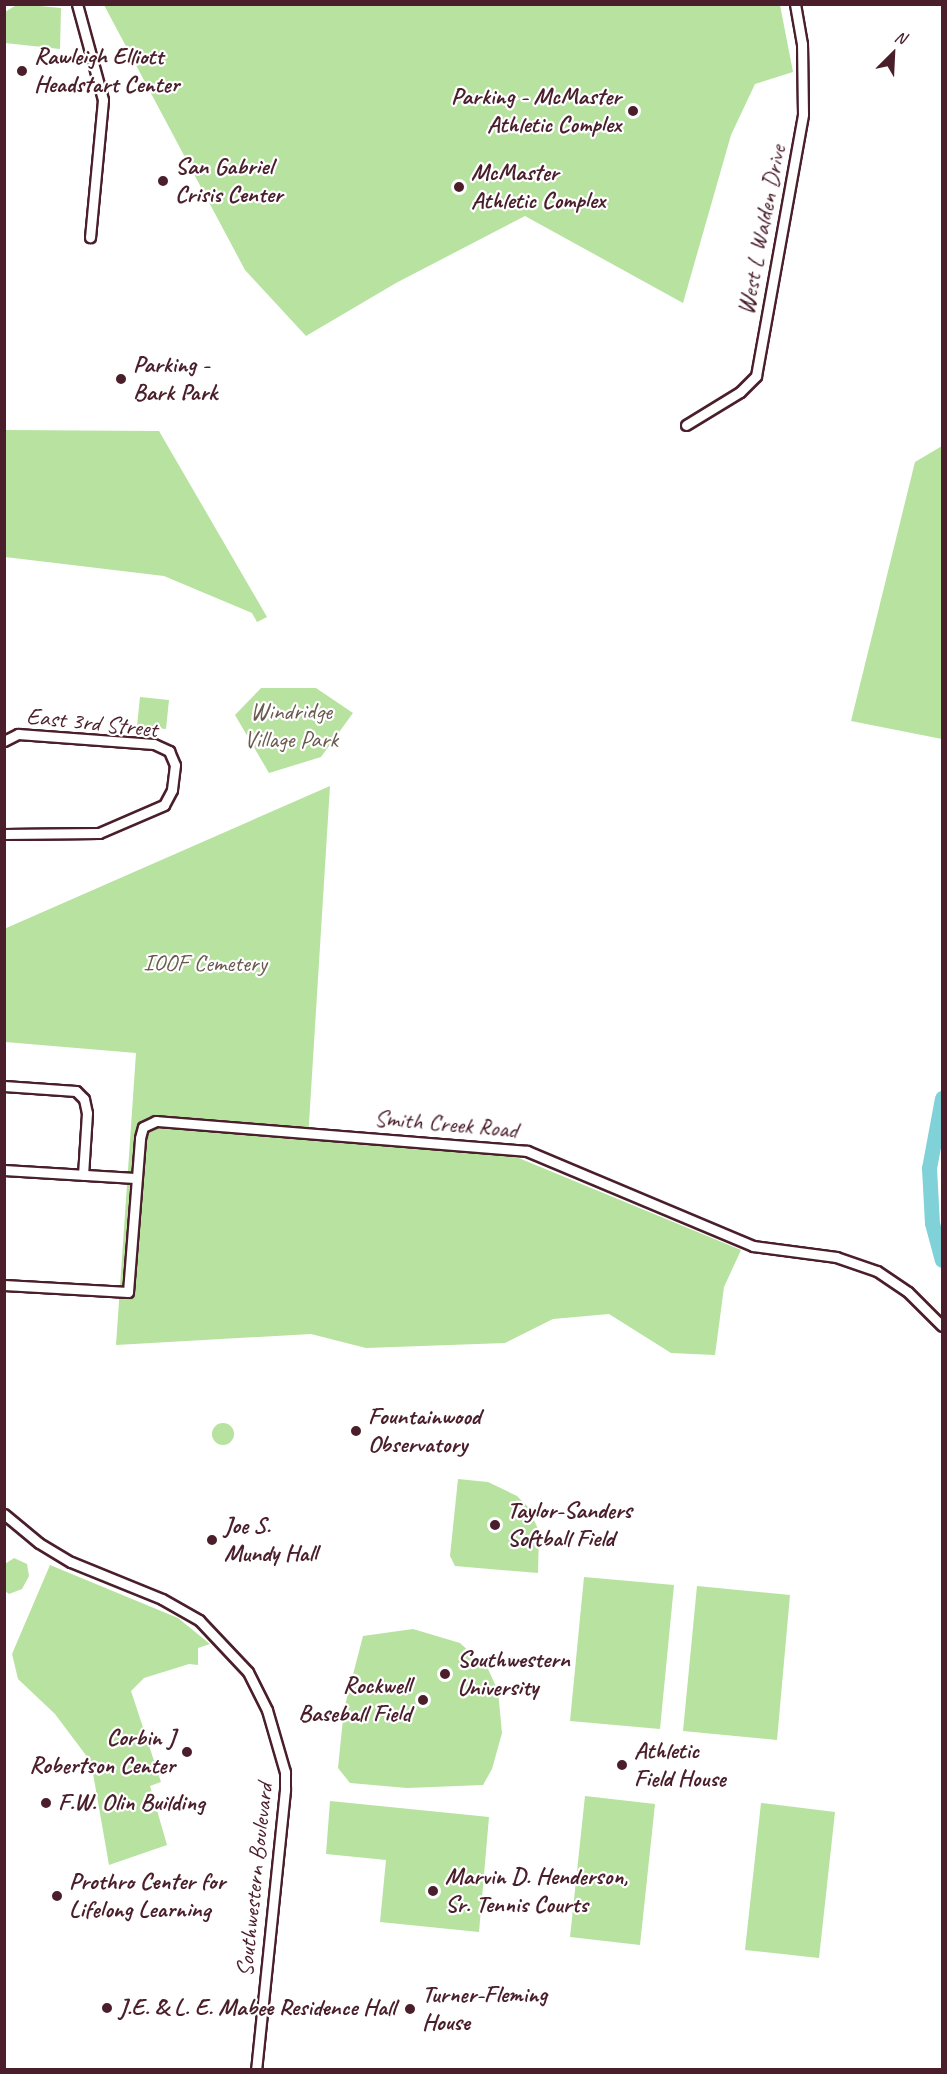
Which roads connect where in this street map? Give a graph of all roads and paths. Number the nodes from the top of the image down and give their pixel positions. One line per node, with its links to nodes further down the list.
1 (77, 4): 3 (street)
2 (795, 4): 4 (street, West L Walden Drive)
3 (90, 237)
4 (686, 425)
5 (4, 741): 6 (street, East 3rd Street)
6 (4, 834)
7 (4, 1086): 9 (street)
8 (4, 1170): 9 (street)
9 (83, 1175): 10 (street)
10 (135, 1178): 11 (street, Smith Creek Road); 12 (street, Smith Creek Road)
11 (4, 1285)
12 (942, 1326)
13 (4, 1514): 14 (street, Southwestern Boulevard)
14 (256, 2070)

